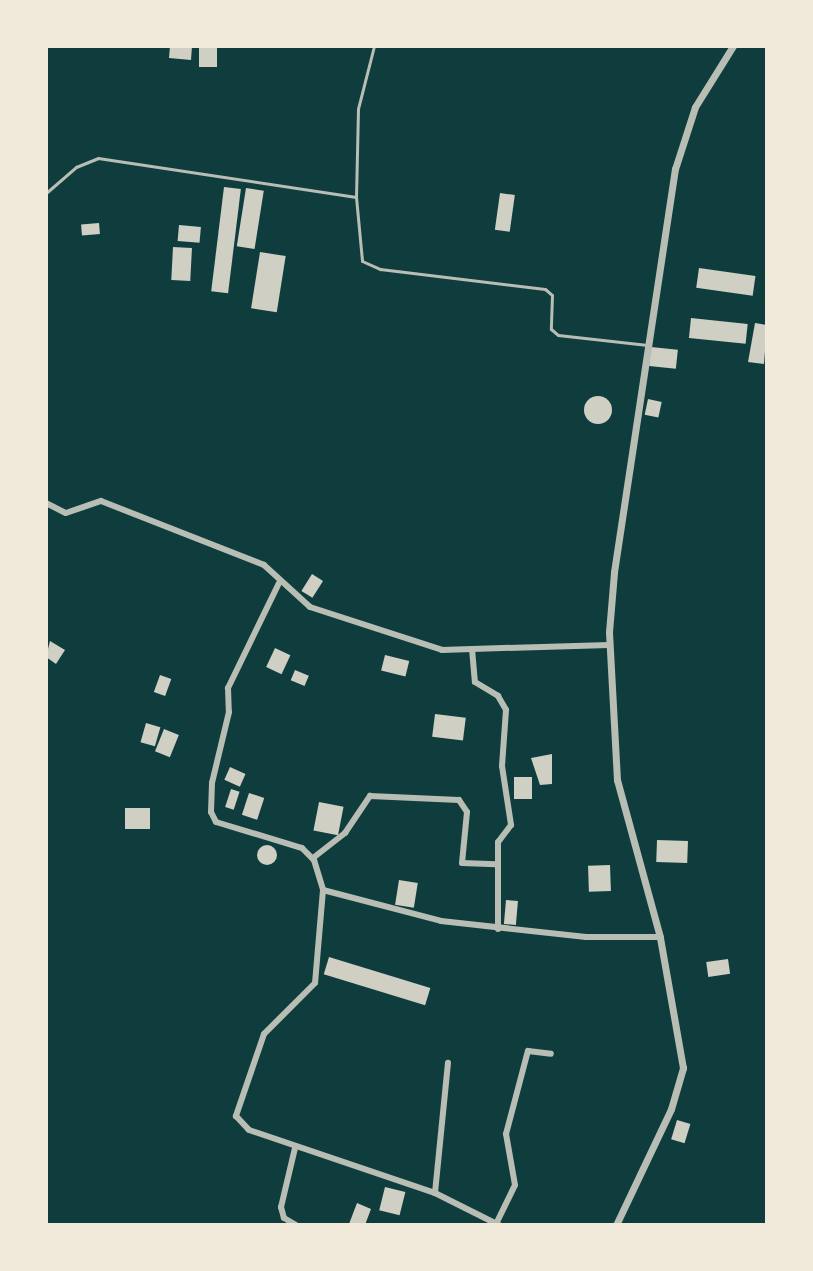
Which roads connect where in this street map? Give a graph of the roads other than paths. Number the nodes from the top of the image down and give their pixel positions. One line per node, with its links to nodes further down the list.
1 (374, 46): 4 (lane)
2 (733, 46): 5 (street)
3 (46, 193): 4 (lane)
4 (356, 197): 5 (lane)
5 (647, 345): 8 (street)
6 (46, 503): 7 (street)
7 (279, 583): 9 (street); 10 (street)
8 (609, 645): 9 (street); 14 (street)
9 (472, 649): 11 (street)
10 (313, 858): 11 (street); 12 (street)
11 (496, 864): 13 (street)
12 (323, 890): 13 (street); 17 (street)
13 (498, 929): 14 (street)
14 (660, 937): 21 (street)
15 (551, 1054): 19 (street)
16 (448, 1063): 18 (street)
17 (295, 1148): 18 (street); 20 (street)
18 (435, 1193): 19 (street)
19 (497, 1224)
20 (296, 1225)
21 (616, 1225)

